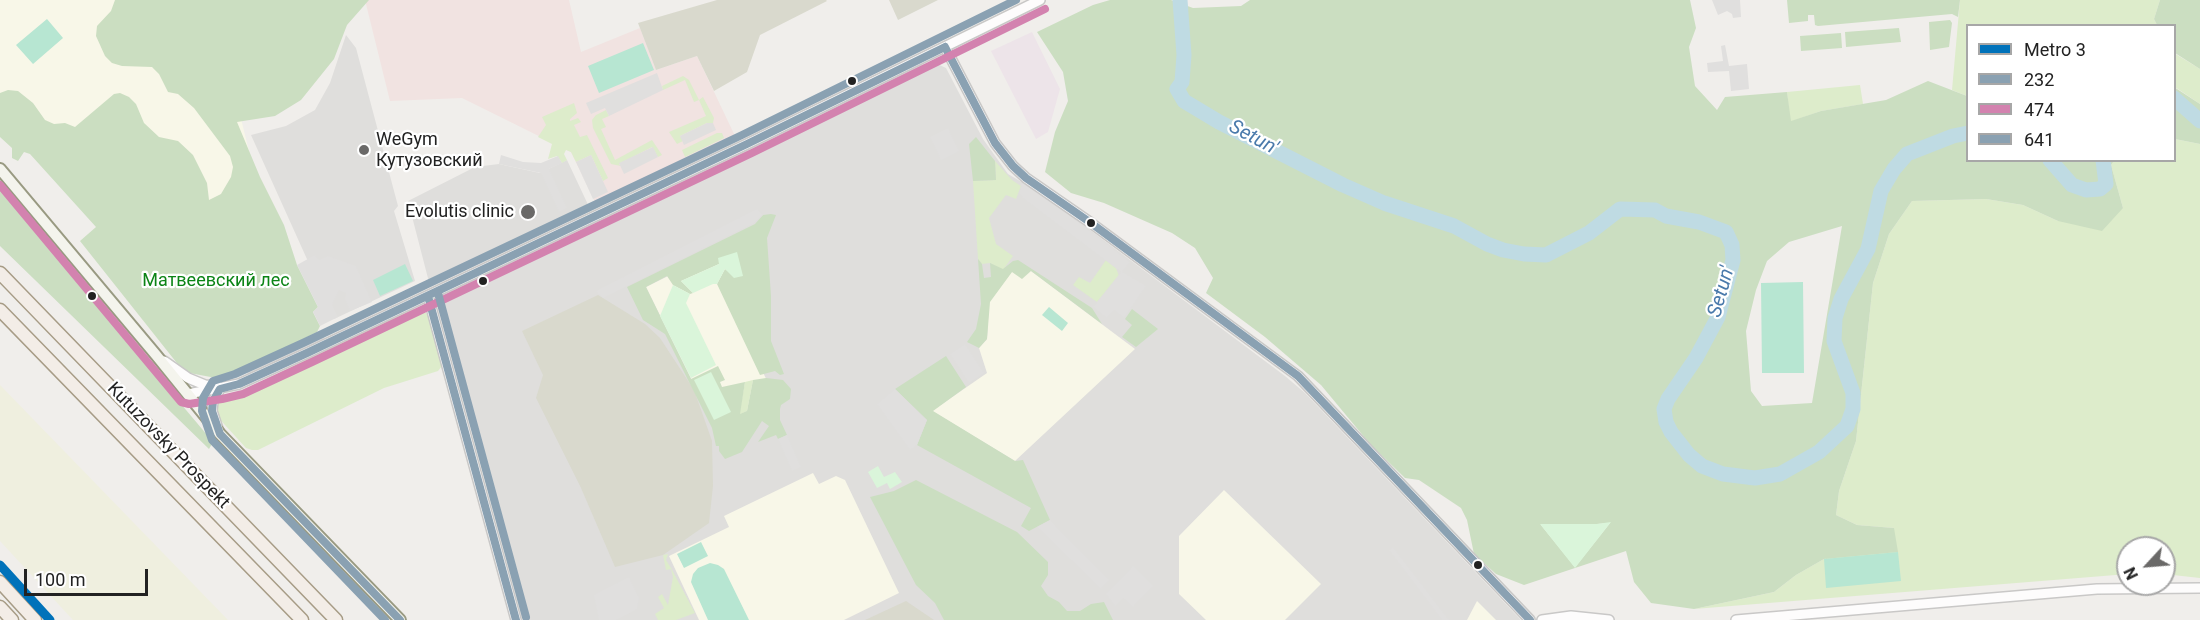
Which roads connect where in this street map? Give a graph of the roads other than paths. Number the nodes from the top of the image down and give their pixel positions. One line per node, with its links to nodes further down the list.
1 (1040, 0): 2 (street)
2 (945, 47): 5 (street); 20 (street)
3 (0, 169): 7 (main road)
4 (0, 273): 17 (main road, Kutuzovsky Prospekt)
5 (428, 296): 8 (street); 19 (street)
6 (0, 310): 16 (main road, Kutuzovsky Prospekt)
7 (156, 355): 8 (street); 9 (main road)
8 (225, 388): 9 (street); 10 (street)
9 (188, 394): 10 (main road)
10 (220, 434): 18 (main road)
11 (0, 582): 15 (main road)
12 (2200, 588): 23 (street)
13 (0, 607): 14 (main road)
14 (12, 620)
15 (35, 620)
16 (302, 620)
17 (336, 620)
18 (400, 620)
19 (516, 620)
20 (1530, 620)
21 (1542, 620): 22 (street)
22 (1609, 620)
23 (1736, 620)

